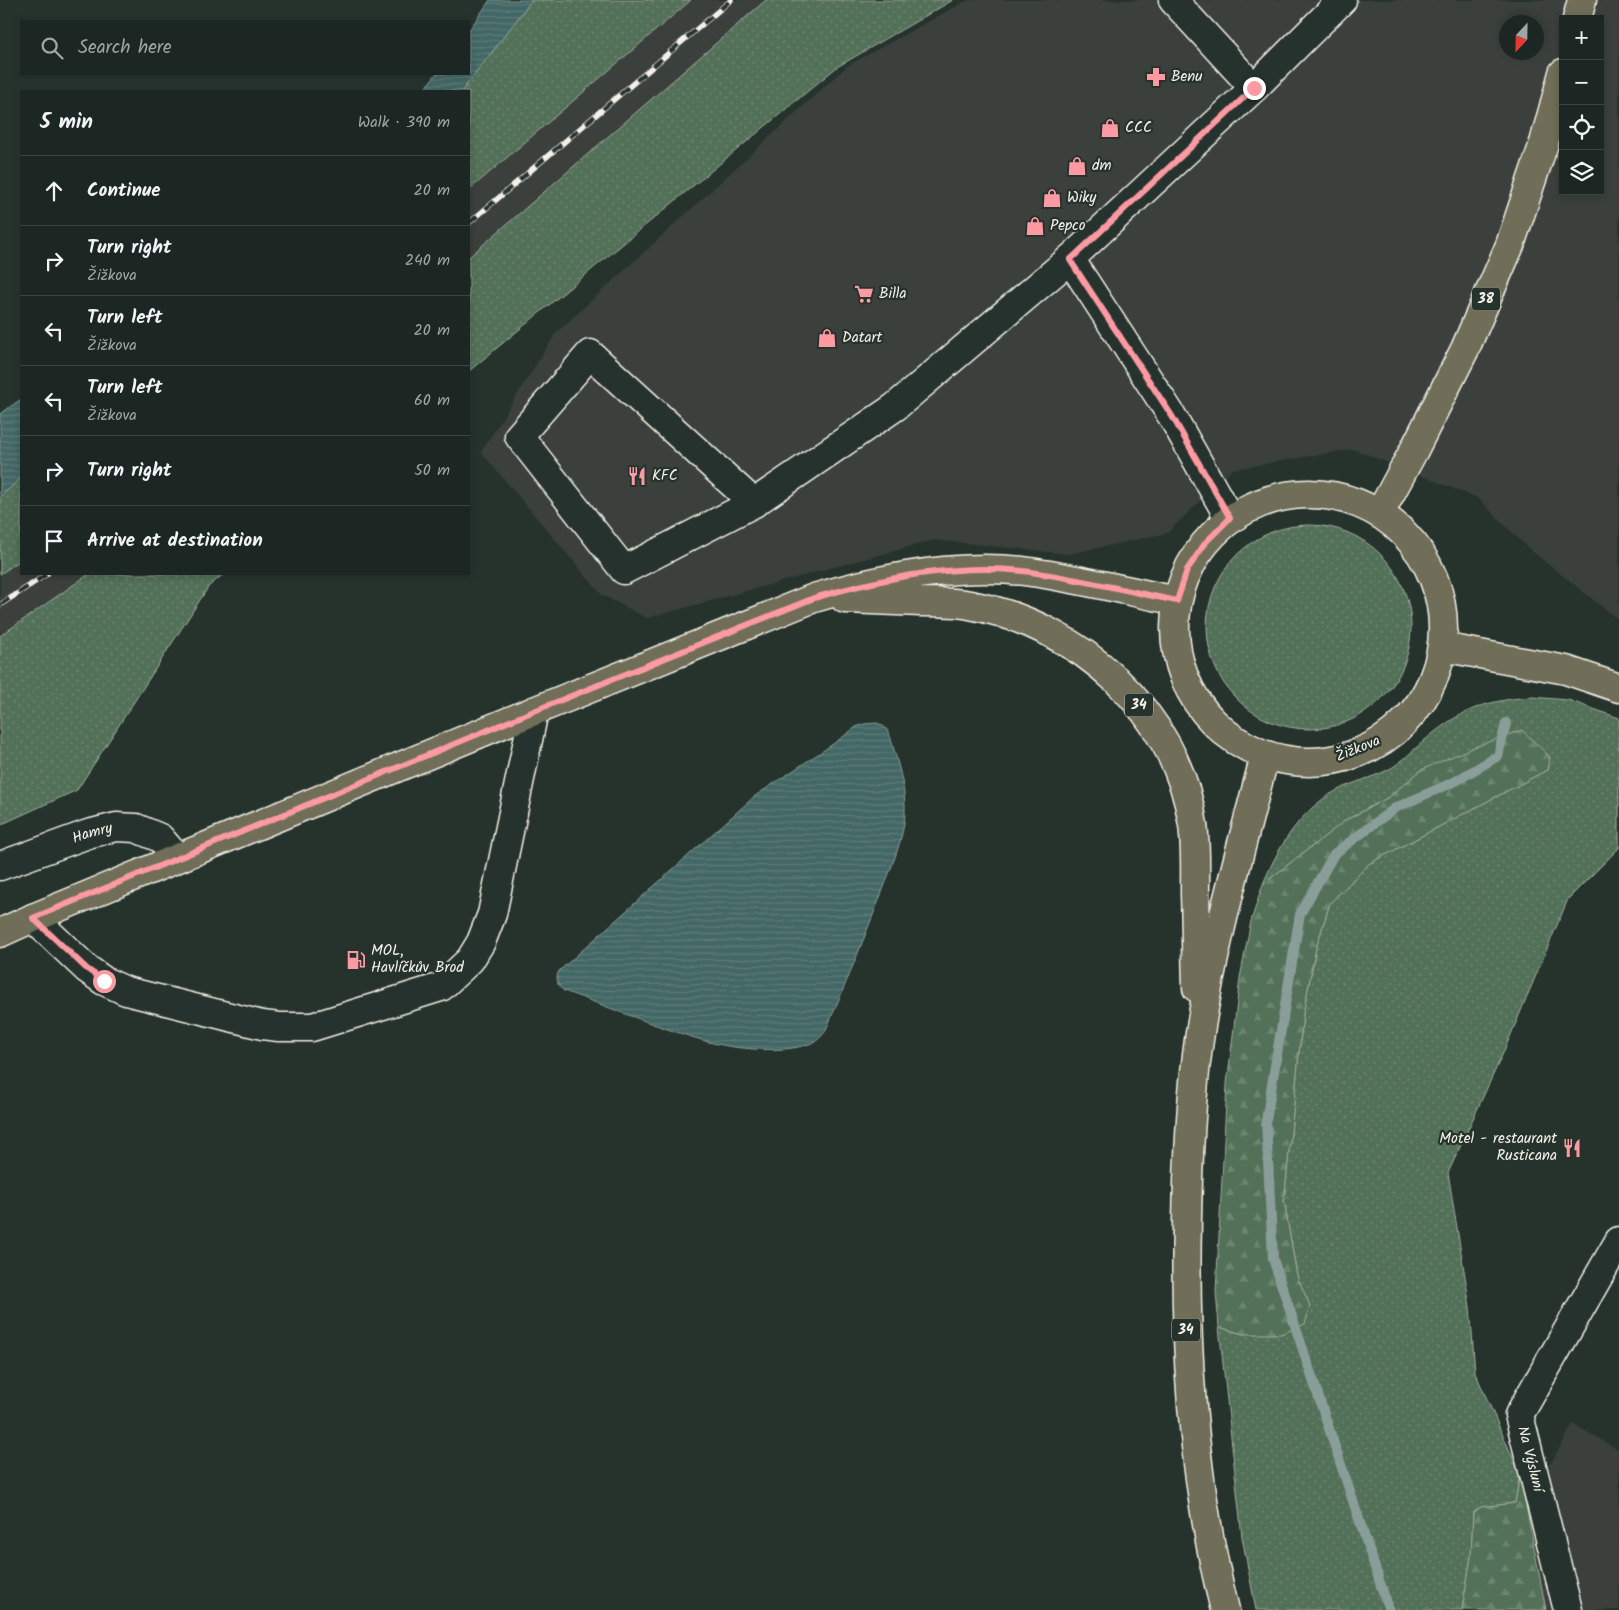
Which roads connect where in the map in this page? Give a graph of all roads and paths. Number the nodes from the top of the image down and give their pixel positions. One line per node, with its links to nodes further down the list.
1 (1173, 0): 5 (street)
2 (1342, 0): 5 (street)
3 (1582, 0): 4 (main road)
4 (1578, 15)
5 (1254, 88): 7 (street)
6 (1559, 88): 9 (main road, 38)
7 (1070, 260): 8 (street); 10 (street)
8 (754, 503): 8 (street)
9 (1380, 513): 10 (main road, Žižkova); 13 (main road, Žižkova)
10 (1230, 518): 12 (main road, Žižkova)
11 (814, 598): 12 (main road); 15 (main road, 34); 21 (main road, 34)
12 (1177, 601): 16 (main road, Žižkova)
13 (1442, 647): 14 (main road); 16 (main road, Žižkova)
14 (1619, 688)
15 (534, 711): 17 (main road, 34); 19 (street)
16 (1265, 755): 21 (main road, 34)
17 (177, 858): 18 (street, Hamry); 19 (main road, 34)
18 (0, 866)
19 (33, 918): 20 (main road, 34)
20 (0, 933)
21 (1198, 1048): 23 (main road, 34)
22 (1619, 1240): 24 (street, Na Výsluní)
23 (1225, 1610)
24 (1568, 1610)

